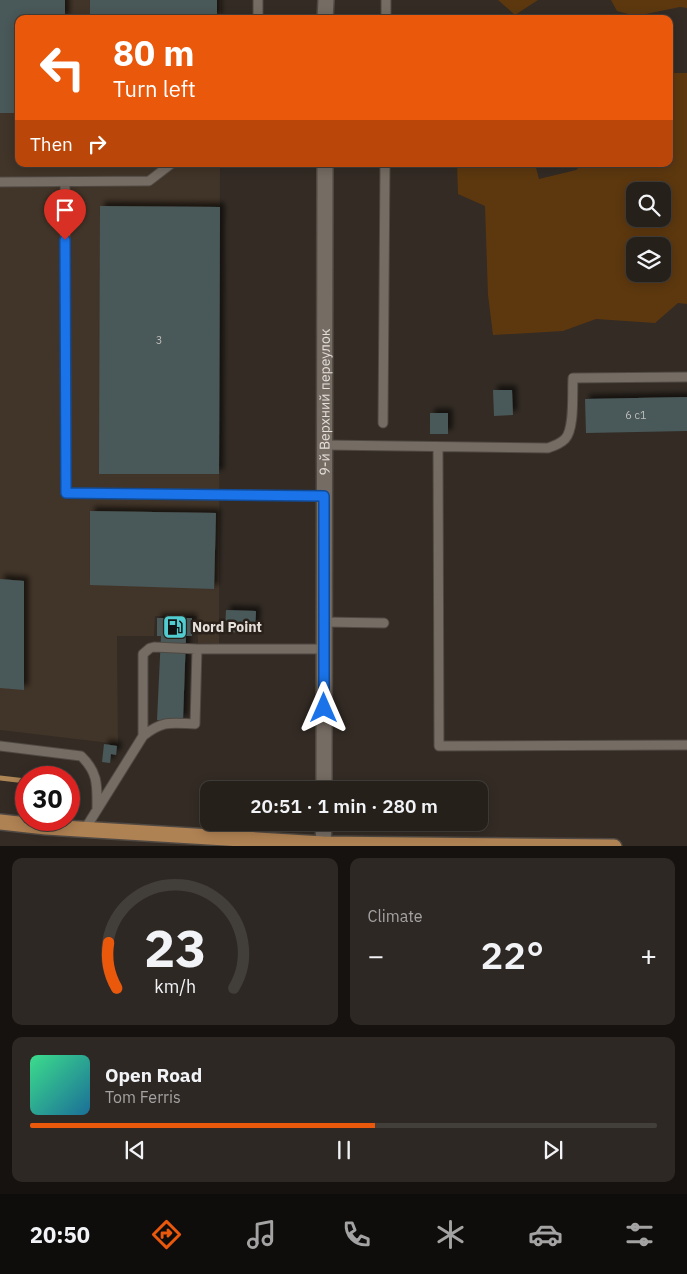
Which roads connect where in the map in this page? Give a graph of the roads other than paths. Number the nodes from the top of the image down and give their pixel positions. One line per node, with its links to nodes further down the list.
1 (258, 0): 4 (lane)
2 (326, 0): 5 (street)
3 (386, 0): 6 (lane)
4 (258, 15)
5 (325, 15)
6 (386, 15)
7 (167, 167): 11 (lane)
8 (325, 167): 14 (street, 9-й Верхний переулок)
9 (385, 167): 13 (lane)
10 (0, 182): 11 (lane)
11 (65, 182): 16 (lane)
12 (687, 377): 15 (lane)
13 (383, 423)
14 (324, 445): 15 (lane); 16 (street, 9-й Верхний переулок)
15 (438, 447): 22 (lane)
16 (324, 496): 17 (street, 9-й Верхний переулок)
17 (324, 622): 18 (lane); 20 (street, 9-й Верхний переулок)
18 (384, 623)
19 (197, 649): 20 (lane); 21 (lane); 21 (lane)
20 (324, 649): 24 (street, 9-й Верхний переулок)
21 (143, 736): 25 (lane)
22 (687, 745)
23 (0, 746): 25 (lane)
24 (324, 781)
25 (97, 810): 27 (lane)
26 (0, 822): 27 (main road)
27 (85, 829): 29 (main road)
28 (324, 831): 29 (street)
29 (324, 844): 30 (main road)
30 (614, 846)

